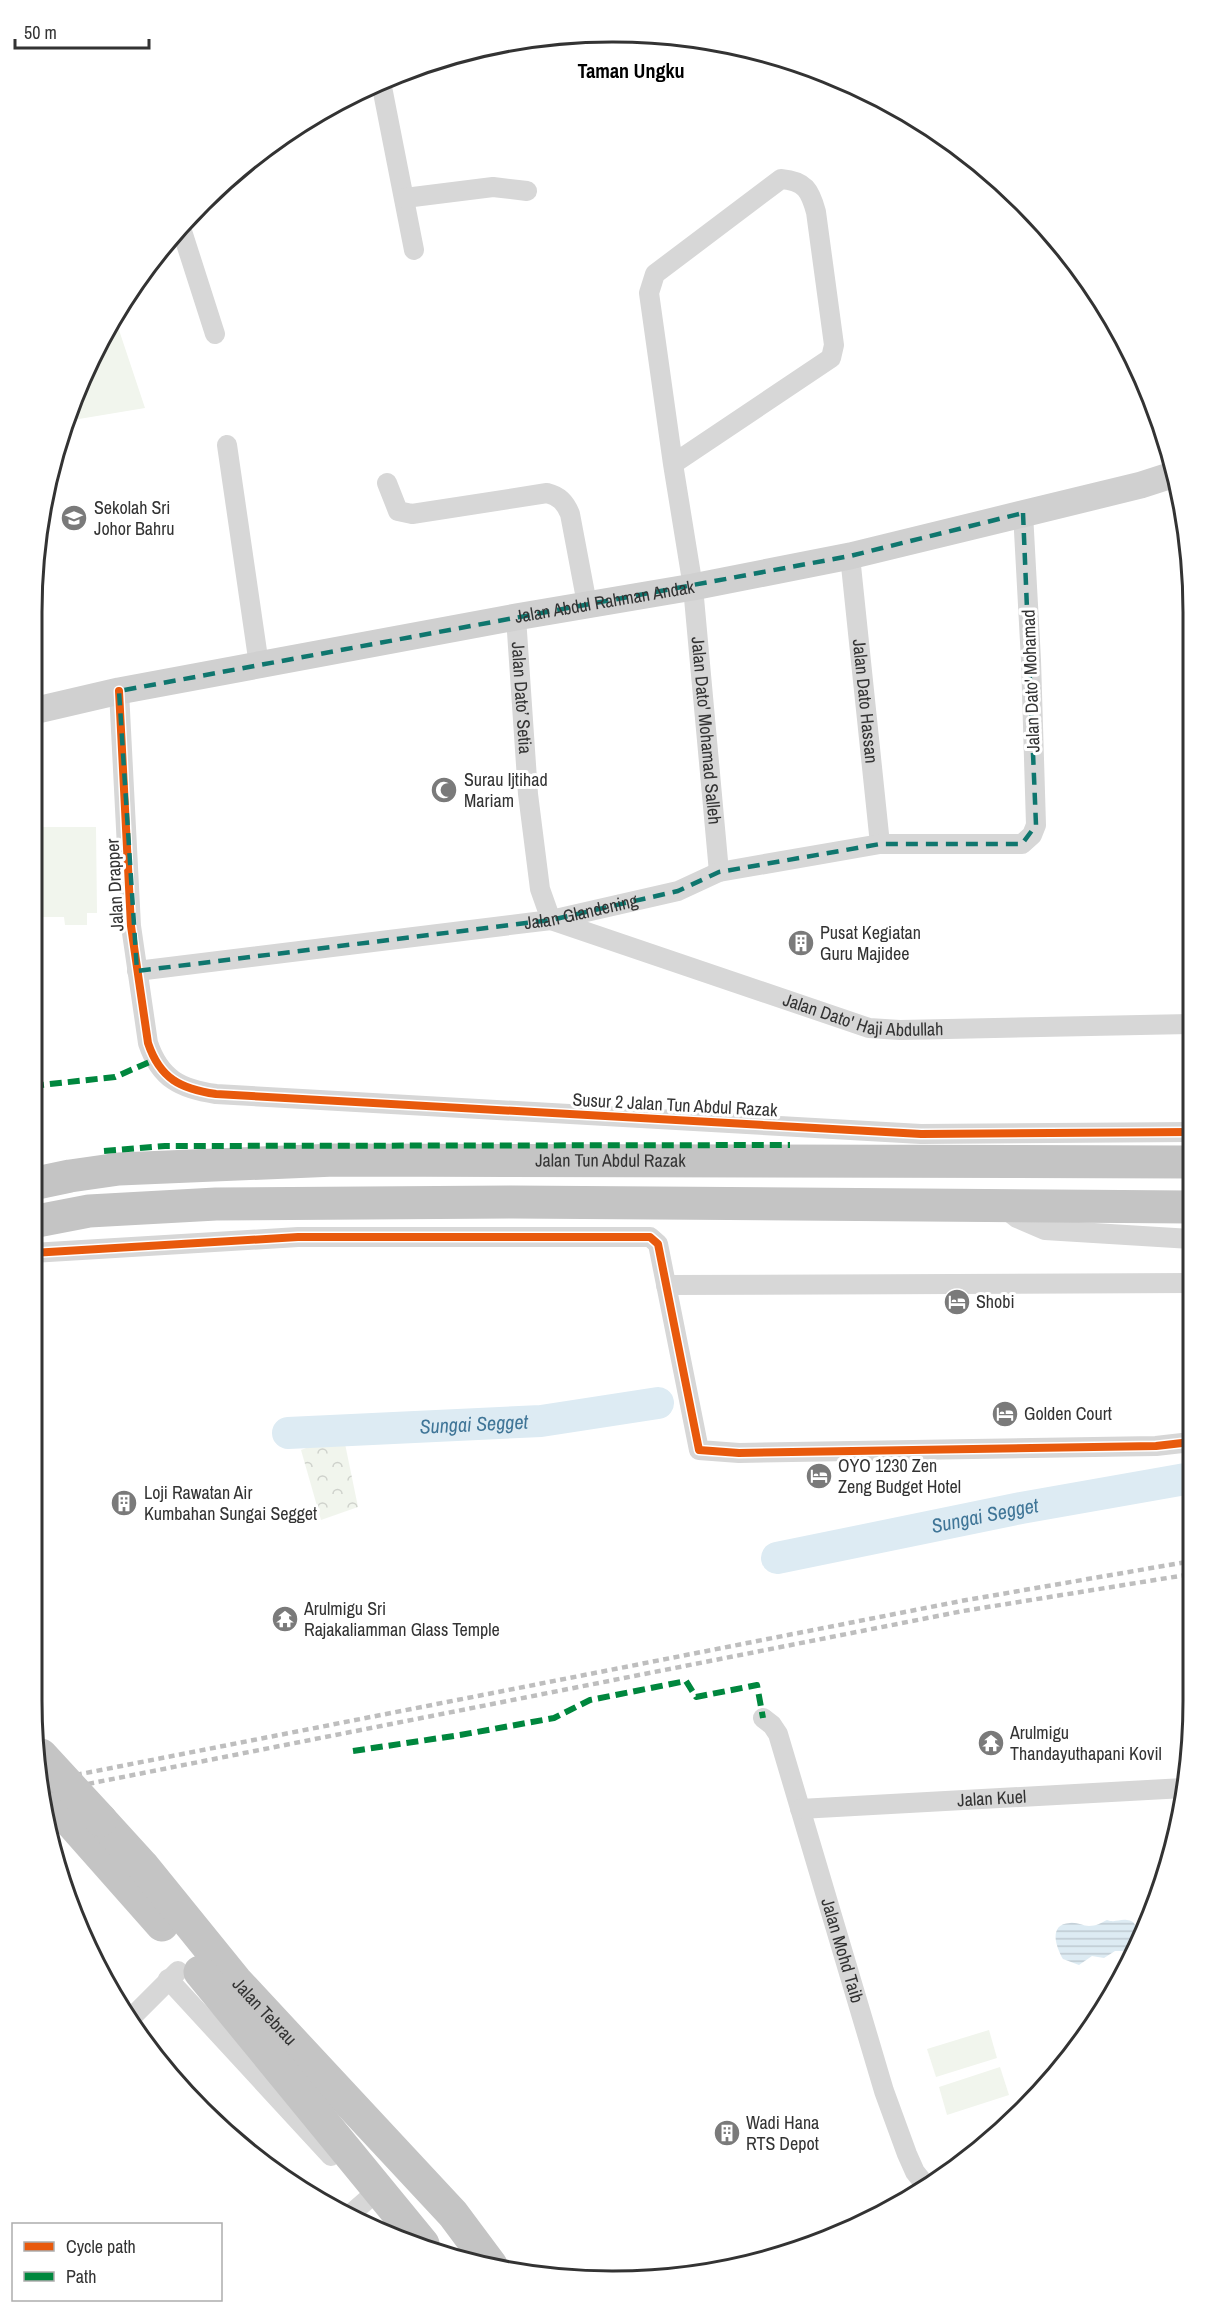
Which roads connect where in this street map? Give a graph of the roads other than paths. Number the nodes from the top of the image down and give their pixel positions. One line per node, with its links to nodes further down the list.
1 (383, 90): 3 (street)
2 (526, 191): 3 (street)
3 (405, 198): 5 (street)
4 (184, 236): 6 (street)
5 (414, 250)
6 (215, 334)
7 (227, 445): 16 (street)
8 (673, 464): 8 (street, Jalan Dato' Mohamad Salleh); 13 (street, Jalan Dato' Mohamad Salleh)
9 (1167, 477): 11 (street, Jalan Abdul Rahman Andak)
10 (387, 483): 14 (street)
11 (1023, 513): 12 (street, Jalan Abdul Rahman Andak); 20 (street, Jalan Dato' Mohamad)
12 (850, 556): 13 (street, Jalan Abdul Rahman Andak); 19 (street, Jalan Dato Hassan)
13 (693, 587): 14 (street, Jalan Abdul Rahman Andak); 21 (street, Jalan Dato' Mohamad Salleh)
14 (587, 604): 15 (street, Jalan Abdul Rahman Andak)
15 (516, 617): 16 (street, Jalan Abdul Rahman Andak); 22 (street, Jalan Dato’ Setia)
16 (259, 665): 17 (street, Jalan Abdul Rahman Andak)
17 (119, 691): 18 (street, Jalan Abdul Rahman Andak); 23 (street, Jalan Drapper)
18 (42, 709)
19 (880, 844): 20 (street, Jalan Glandening); 21 (street, Jalan Glandening)
20 (1022, 844)
21 (719, 872): 22 (street, Jalan Glandening)
22 (551, 920): 23 (street, Jalan Glandening); 24 (street, Jalan Dato' Haji Abdullah)
23 (136, 971): 25 (street, Jalan Drapper)
24 (1183, 1024)
25 (163, 1073): 26 (street, Susur 2 Jalan Tun Abdul Razak)
26 (1183, 1145)
27 (1183, 1148): 28 (highway, Jalan Tun Abdul Razak)
28 (42, 1182)
29 (303, 1203): 30 (highway); 31 (highway); 34 (street)
30 (216, 1204): 33 (highway); 36 (street)
31 (1000, 1205): 32 (highway); 35 (street)
32 (1183, 1207)
33 (42, 1220)
34 (305, 1237): 36 (street); 39 (street)
35 (1183, 1239)
36 (239, 1240): 37 (street)
37 (42, 1252)
38 (1183, 1283): 39 (street)
39 (666, 1285): 40 (street)
40 (1183, 1443)
41 (763, 1718): 45 (street, Jalan Mohd Taib)
42 (46, 1763): 46 (highway, Jalan Tebrau, bridge)
43 (1176, 1788): 45 (street, Jalan Kuel)
44 (51, 1797): 46 (highway, Jalan Tebrau)
45 (800, 1809): 51 (street, Jalan Mohd Taib)
46 (87, 1822): 49 (highway, Jalan Tebrau); 50 (highway, Jalan Tebrau)
47 (173, 1975): 48 (street); 49 (highway); 52 (street)
48 (136, 2013)
49 (241, 2022): 50 (highway, Jalan Tebrau)
50 (279, 2047): 55 (highway, Jalan Tebrau); 56 (highway, Jalan Tebrau)
51 (922, 2180)
52 (368, 2199): 53 (street); 54 (street)
53 (356, 2210)
54 (388, 2225)
55 (418, 2237)
56 (485, 2256)

